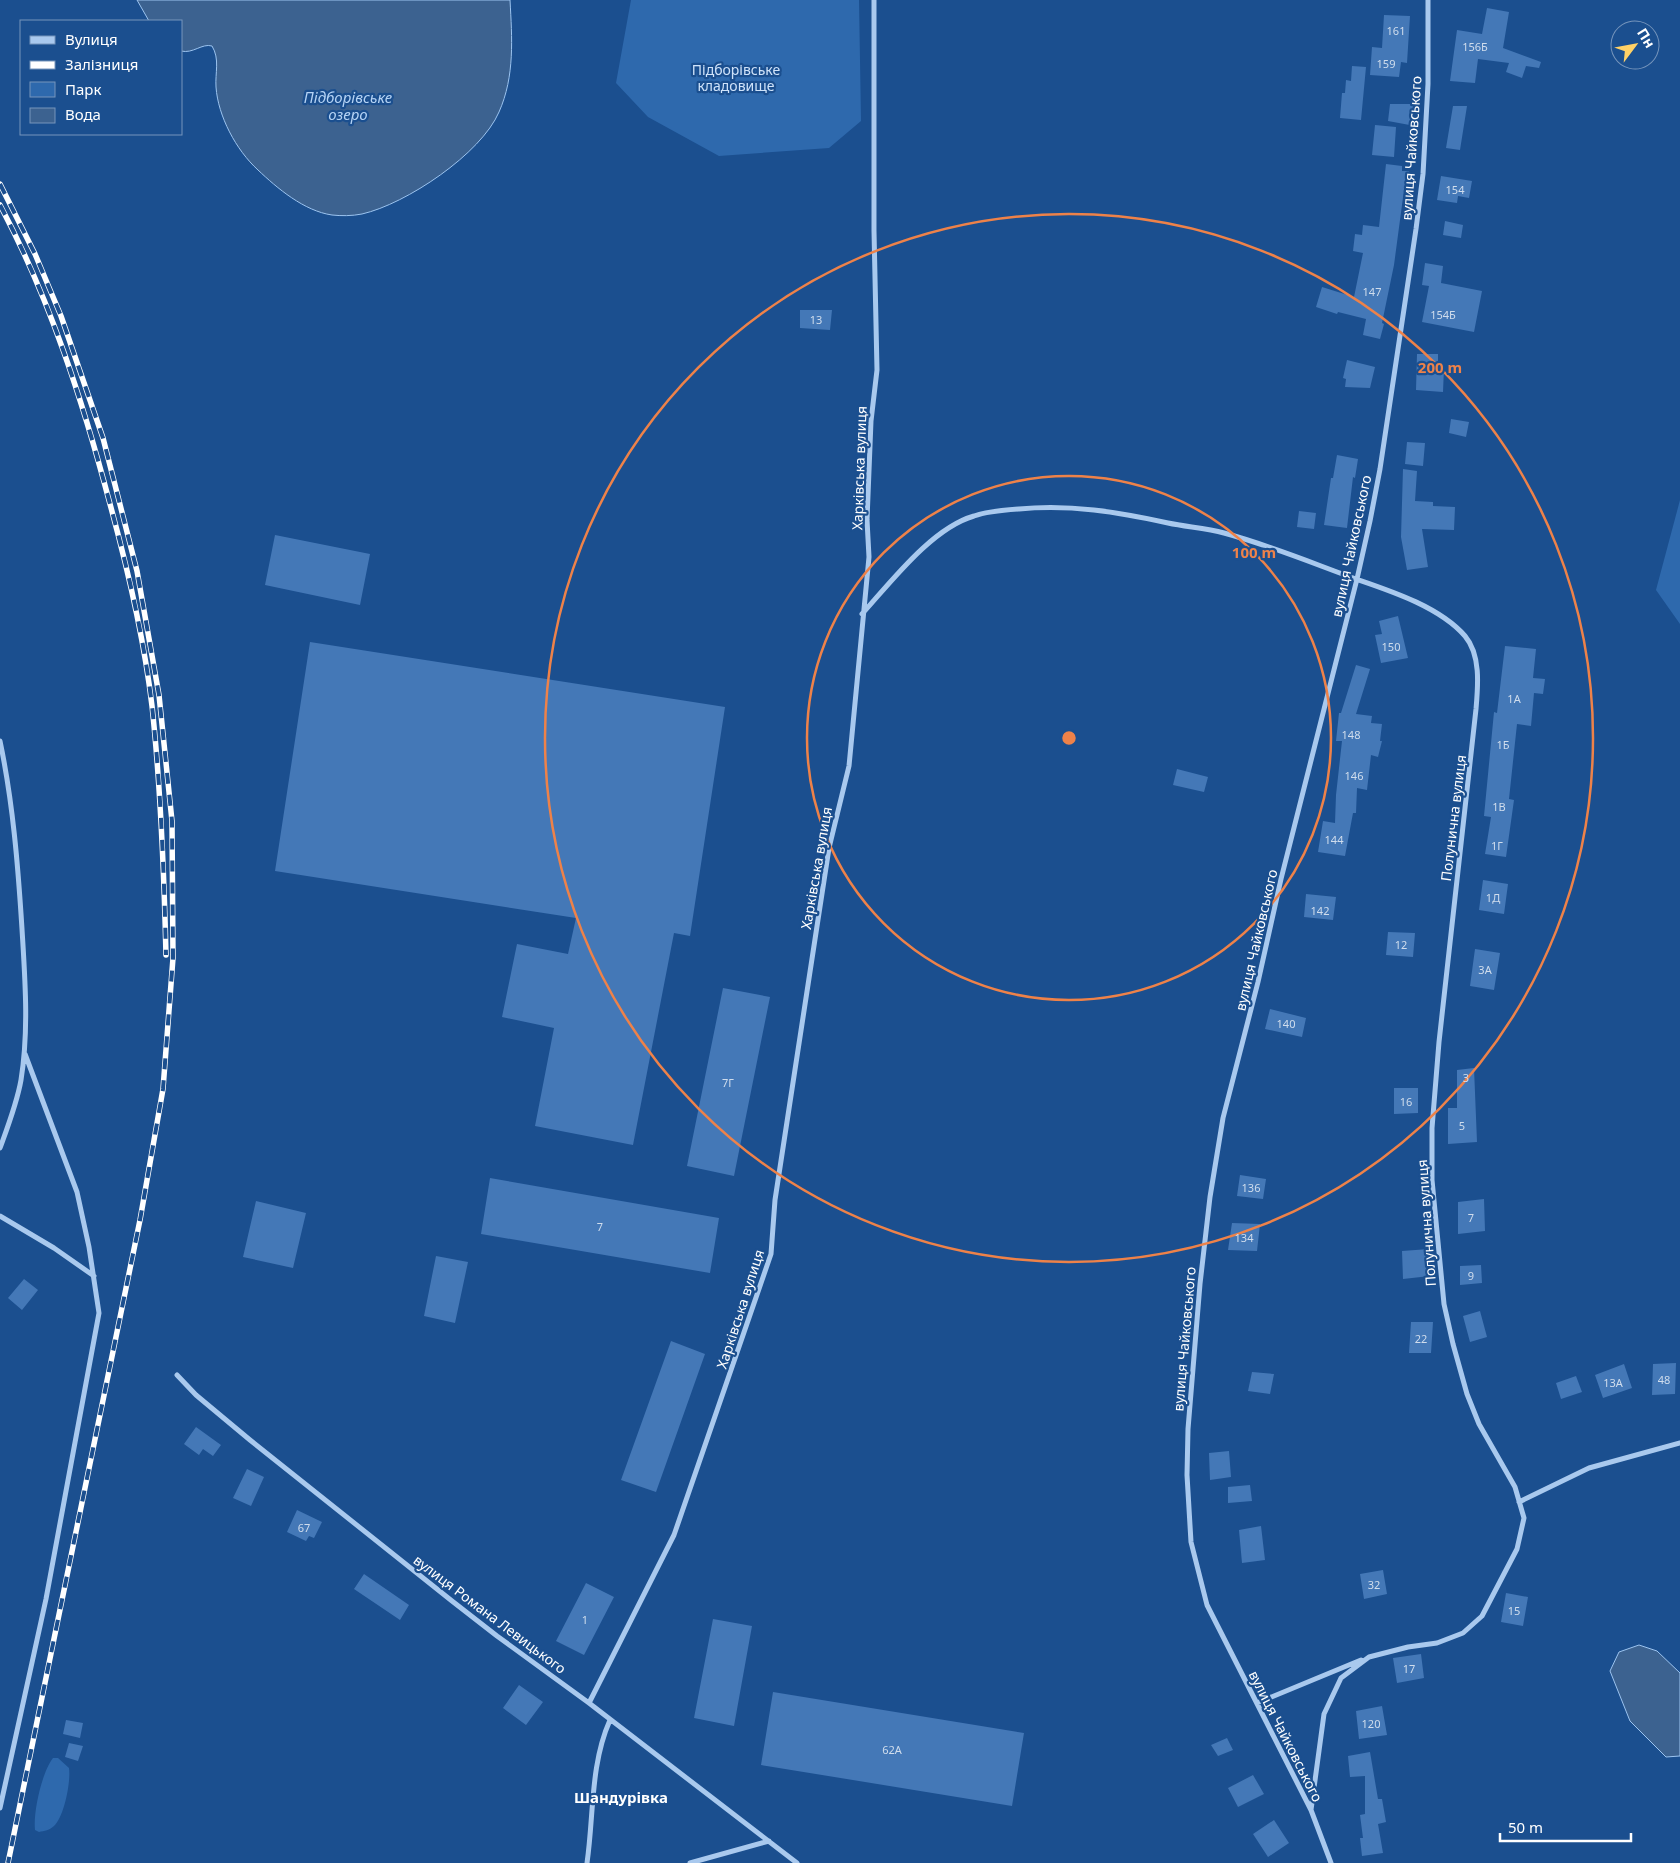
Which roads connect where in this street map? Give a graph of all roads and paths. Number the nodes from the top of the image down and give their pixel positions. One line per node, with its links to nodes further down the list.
1 (874, 0): 4 (street, Харківська вулиця)
2 (1428, 0): 3 (street, вулиця Чайковського)
3 (1357, 579): 4 (street, Полунична вулиця); 12 (street, Полунична вулиця); 15 (street, вулиця Чайковського)
4 (862, 614): 14 (street, Харківська вулиця)
5 (0, 741): 6 (street)
6 (25, 1054): 7 (street); 9 (street)
7 (0, 1148)
8 (0, 1216): 9 (street)
9 (94, 1276): 17 (street)
10 (177, 1374): 14 (street, вулиця Романа Левицького)
11 (1680, 1443): 12 (street)
12 (1519, 1502): 13 (street, Полунична вулиця)
13 (1369, 1657): 15 (street); 18 (street, Полунична вулиця)
14 (589, 1703): 16 (street, вулиця Романа Левицького)
15 (1257, 1703): 18 (street, вулиця Чайковського)
16 (610, 1720): 19 (street, вулиця Романа Левицького); 20 (street)
17 (0, 1808)
18 (1311, 1810): 23 (street, вулиця Чайковського)
19 (768, 1842): 21 (street); 22 (street, вулиця Романа Левицького)
20 (587, 1863)
21 (690, 1863)
22 (797, 1863)
23 (1331, 1863)

